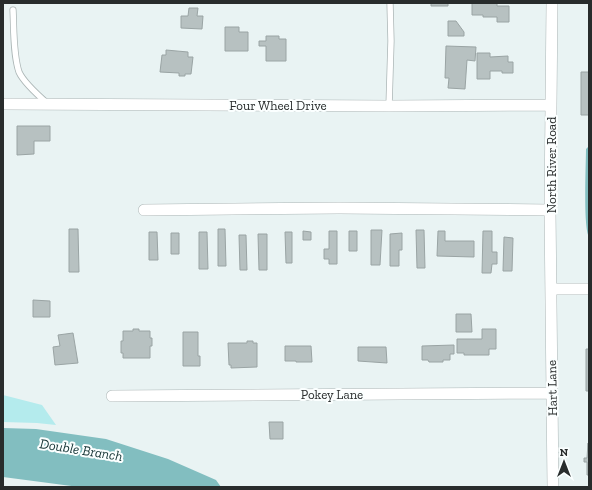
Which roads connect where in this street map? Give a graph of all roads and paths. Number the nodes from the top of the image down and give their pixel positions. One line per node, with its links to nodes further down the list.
1 (390, 3): 6 (lane)
2 (552, 3): 7 (street, North River Road)
3 (13, 10): 5 (lane)
4 (5, 104): 5 (street, Four Wheel Drive)
5 (48, 104): 6 (street, Four Wheel Drive)
6 (389, 106): 7 (street, Four Wheel Drive)
7 (551, 106): 9 (street, North River Road)
8 (144, 210): 9 (street)
9 (550, 210): 10 (street, North River Road)
10 (551, 289): 11 (street); 12 (street, Hart Lane)
11 (589, 289)
12 (552, 393): 13 (street, Pokey Lane); 14 (street, Hart Lane)
13 (112, 396)
14 (553, 487)

